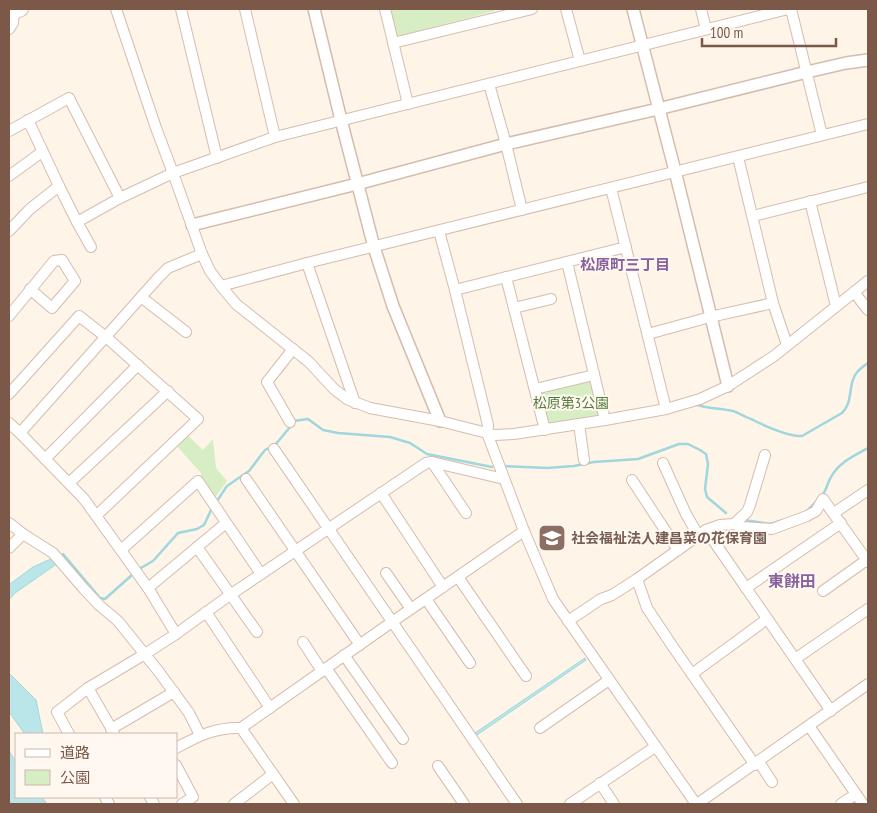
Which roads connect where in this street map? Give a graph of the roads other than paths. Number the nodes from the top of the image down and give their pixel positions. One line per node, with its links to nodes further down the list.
1 (116, 9): 34 (street)
2 (182, 9): 32 (street)
3 (245, 9): 28 (street)
4 (314, 9): 24 (street)
5 (385, 9): 15 (street)
6 (532, 9): 12 (street)
7 (566, 9): 18 (street)
8 (633, 9): 16 (street)
9 (701, 9): 14 (street)
10 (790, 9): 14 (street); 19 (street)
11 (15, 11): 13 (street)
12 (504, 12): 15 (street)
13 (9, 29)
14 (706, 29): 16 (street)
15 (393, 43): 21 (street)
16 (642, 45): 18 (street); 22 (street)
17 (868, 60): 19 (street)
18 (580, 61): 20 (street)
19 (807, 72): 22 (street); 27 (street)
20 (489, 84): 21 (street); 29 (street)
21 (408, 104): 24 (street)
22 (658, 109): 29 (street); 33 (street)
23 (28, 120): 26 (street); 30 (street); 40 (street)
24 (341, 120): 28 (street); 36 (street)
25 (868, 124): 27 (street)
26 (9, 131)
27 (822, 135): 31 (street)
28 (276, 137): 32 (street)
29 (506, 144): 36 (street); 42 (street)
30 (42, 152): 35 (street); 37 (street)
31 (738, 157): 33 (street); 43 (street)
32 (217, 158): 34 (street)
33 (675, 171): 38 (street); 67 (street)
34 (173, 173): 40 (street); 45 (street)
35 (9, 176)
36 (357, 184): 45 (street); 49 (street)
37 (59, 186): 44 (street); 47 (street)
38 (611, 188): 42 (street); 50 (street)
39 (868, 190): 41 (street)
40 (120, 198): 44 (street)
41 (810, 201): 43 (street); 63 (street)
42 (522, 210): 46 (street)
43 (752, 216): 62 (street)
44 (77, 222): 48 (street)
45 (192, 225): 51 (street)
46 (439, 230): 49 (street); 58 (street)
47 (9, 231)
48 (91, 247)
49 (374, 247): 53 (street); 82 (street)
50 (626, 247): 52 (street); 69 (street)
51 (202, 254): 56 (street); 60 (street)
52 (567, 262): 54 (street); 74 (street)
53 (307, 263): 56 (street); 79 (street)
54 (506, 277): 58 (street); 64 (street)
55 (868, 281): 59 (street)
56 (221, 286): 72 (street)
57 (30, 289): 57 (street); 66 (street)
58 (455, 290): 88 (street)
59 (854, 292): 63 (street); 65 (street)
60 (141, 297): 68 (street); 70 (street)
61 (551, 299): 64 (street)
62 (773, 303): 67 (street); 71 (street)
63 (836, 306): 71 (street)
64 (514, 308): 76 (street)
65 (868, 310)
66 (9, 316)
67 (710, 317): 69 (street); 75 (street)
68 (186, 332)
69 (648, 334): 80 (street)
70 (106, 337): 73 (street); 78 (street); 87 (street)
71 (787, 345): 75 (street)
72 (293, 349): 79 (street); 83 (street)
73 (138, 365): 77 (street); 91 (street)
74 (594, 374): 76 (street); 81 (street)
75 (728, 386): 80 (street)
76 (535, 389): 86 (street)
77 (168, 391): 98 (street); 103 (street)
78 (9, 394)
79 (355, 403): 82 (street)
80 (666, 409): 81 (street)
81 (605, 420): 85 (street)
82 (440, 421): 88 (street)
83 (290, 422)
84 (9, 423): 87 (street)
85 (579, 424): 86 (street); 92 (street)
86 (545, 430): 88 (street)
87 (20, 433): 91 (street)
88 (487, 433): 96 (street)
89 (274, 449): 108 (street)
90 (765, 455): 107 (street)
91 (45, 459): 98 (street)
92 (584, 460)
93 (432, 462): 96 (street); 100 (street); 102 (street)
94 (663, 463): 110 (street)
95 (246, 479): 116 (street)
96 (504, 479): 109 (street)
97 (632, 480): 115 (street)
98 (69, 483): 103 (street)
99 (868, 490): 101 (street)
100 (381, 493): 108 (street); 122 (street)
101 (834, 513): 106 (street); 107 (street)
102 (466, 514)
103 (96, 515): 114 (street)
104 (9, 523): 111 (street)
105 (226, 523): 112 (street); 114 (street); 119 (street)
106 (841, 523): 117 (street); 124 (street)
107 (734, 524): 110 (street)
108 (328, 529): 116 (street); 132 (street)
109 (524, 531): 120 (street); 133 (street)
110 (702, 533): 115 (street); 124 (street)
111 (23, 534): 113 (street); 138 (street)
112 (197, 547): 123 (street); 126 (street)
113 (9, 548)
114 (122, 550): 123 (street)
115 (678, 550): 121 (street)
116 (295, 551): 119 (street); 137 (street)
117 (868, 560): 125 (street)
118 (386, 572): 128 (street)
119 (261, 574): 126 (street)
120 (458, 577): 122 (street); 144 (street)
121 (637, 579): 133 (street); 143 (street)
122 (443, 587): 127 (street)
123 (148, 588): 135 (street)
124 (746, 588): 131 (street)
125 (823, 591)
126 (230, 595): 130 (street); 134 (street)
127 (426, 599): 128 (street); 141 (street)
128 (411, 609): 132 (street)
129 (868, 609): 140 (street)
130 (206, 612): 135 (street); 149 (street)
131 (767, 619): 140 (street); 143 (street)
132 (392, 622): 137 (street); 172 (street)
133 (568, 622): 145 (street)
134 (257, 632)
135 (176, 634): 138 (street)
136 (303, 642): 142 (street)
137 (360, 645): 139 (street)
138 (145, 654): 147 (street); 148 (street)
139 (344, 656): 142 (street); 157 (street)
140 (795, 659): 150 (street)
141 (470, 663)
142 (324, 670): 149 (street); 160 (street)
143 (692, 674): 161 (street)
144 (526, 676)
145 (609, 680): 153 (street); 159 (street)
146 (868, 684): 150 (street)
147 (88, 688): 154 (street); 155 (street)
148 (174, 692): 154 (street); 156 (street)
149 (270, 708): 152 (street)
150 (831, 711): 151 (street)
151 (809, 726): 161 (street); 167 (street)
152 (241, 728): 156 (street); 164 (street)
153 (540, 728)
154 (113, 731)
155 (68, 733)
156 (200, 735): 158 (street)
157 (403, 739)
158 (178, 747)
159 (655, 747): 166 (street); 175 (street)
160 (392, 763)
161 (757, 764): 165 (street); 175 (street)
162 (438, 766): 171 (street)
163 (178, 769): 168 (street)
164 (273, 774): 169 (street); 170 (street)
165 (772, 782)
166 (600, 784): 173 (street); 174 (street)
167 (856, 794): 176 (street); 177 (street)
168 (182, 804)
169 (234, 804)
170 (294, 804)
171 (464, 804)
172 (517, 804)
173 (570, 804)
174 (614, 804)
175 (696, 804)
176 (841, 804)
177 (864, 804)

